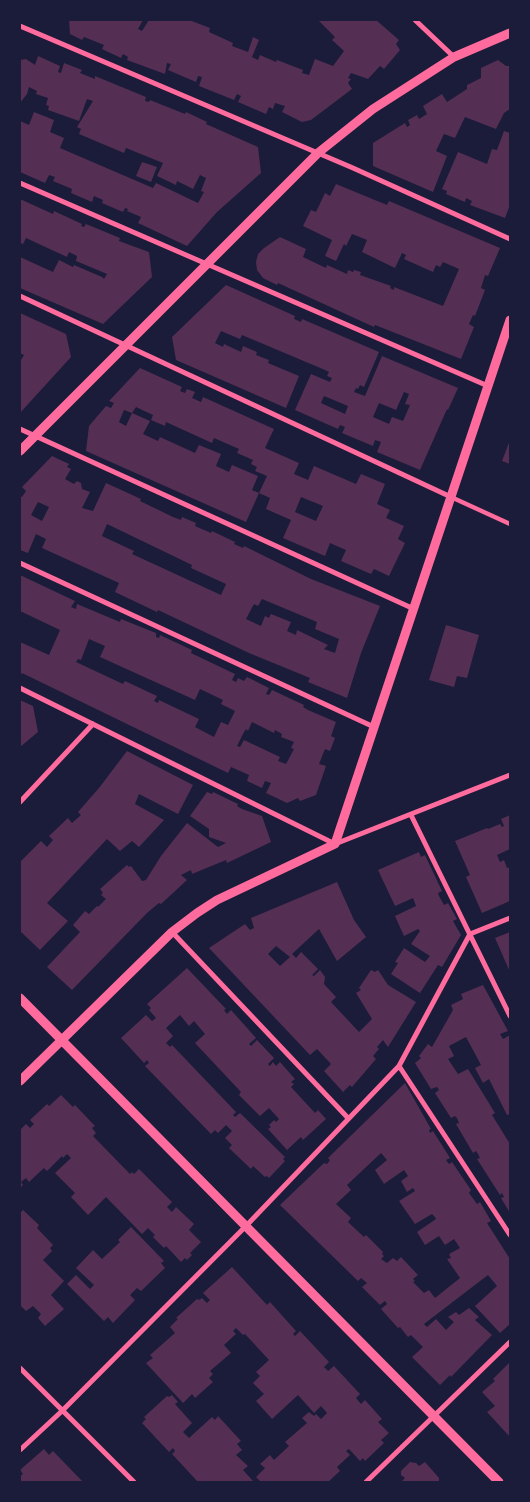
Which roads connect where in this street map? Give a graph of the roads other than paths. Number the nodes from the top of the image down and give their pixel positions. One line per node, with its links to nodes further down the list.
1 (415, 20): 4 (street)
2 (20, 26): 5 (street)
3 (510, 33): 4 (street)
4 (454, 57): 5 (street)
5 (318, 153): 7 (street); 8 (street)
6 (20, 183): 8 (street)
7 (510, 239)
8 (205, 264): 11 (street); 12 (street)
9 (20, 296): 11 (street)
10 (510, 320): 12 (street)
11 (125, 345): 14 (street); 16 (street)
12 (488, 386): 16 (street)
13 (20, 429): 14 (street)
14 (35, 436): 15 (street); 19 (street)
15 (20, 451)
16 (451, 497): 17 (street); 19 (street)
17 (510, 524)
18 (20, 563): 22 (street)
19 (414, 609): 22 (street)
20 (20, 688): 21 (street)
21 (93, 724): 24 (street); 26 (street)
22 (375, 727): 26 (street)
23 (510, 775): 25 (street)
24 (20, 802)
25 (411, 815): 26 (street); 29 (street)
26 (335, 844): 28 (street)
27 (510, 918): 29 (street)
28 (172, 932): 32 (street); 35 (street)
29 (470, 934): 31 (street); 33 (street)
30 (20, 998): 32 (street)
31 (510, 1016)
32 (62, 1041): 34 (street); 36 (street)
33 (399, 1066): 35 (street); 37 (street)
34 (20, 1081)
35 (348, 1118): 36 (street)
36 (246, 1226): 40 (street); 41 (street)
37 (510, 1235)
38 (510, 1342): 41 (street)
39 (20, 1368): 40 (street)
40 (62, 1411): 42 (street); 43 (street)
41 (433, 1415): 44 (street); 45 (street)
42 (20, 1450)
43 (134, 1482)
44 (366, 1482)
45 (499, 1482)

